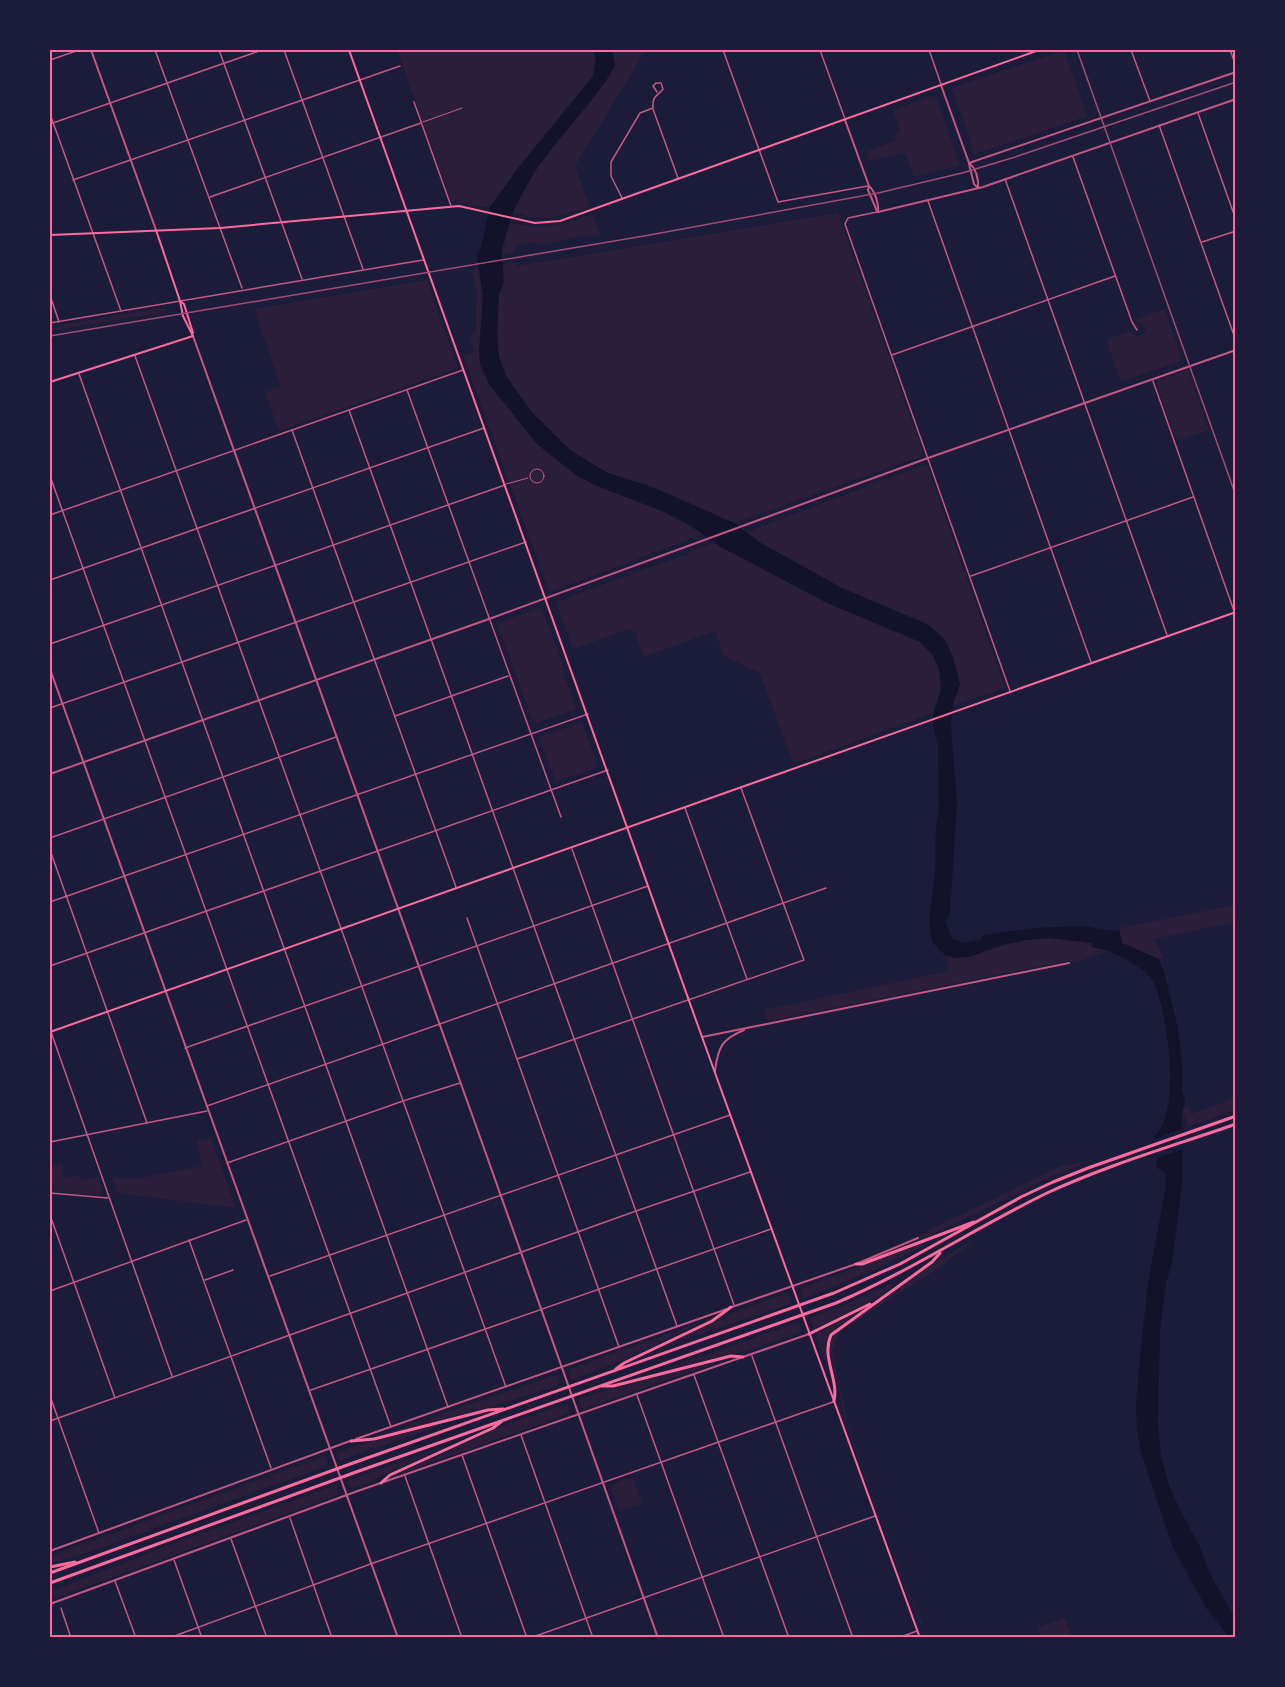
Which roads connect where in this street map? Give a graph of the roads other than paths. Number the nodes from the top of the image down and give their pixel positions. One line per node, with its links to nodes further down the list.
1 (79, 50): 16 (street)
2 (91, 50): 29 (street)
3 (155, 50): 22 (street)
4 (219, 50): 17 (street)
5 (262, 50): 17 (street)
6 (284, 50): 26 (street)
7 (349, 50): 21 (main road)
8 (723, 50): 41 (street)
9 (820, 50): 35 (street)
10 (929, 50): 23 (street)
11 (1023, 50): 15 (street)
12 (1039, 50): 15 (main road)
13 (1131, 50): 28 (street)
14 (1230, 50): 19 (street)
15 (1025, 55): 23 (main road)
16 (50, 60)
17 (224, 63): 22 (street); 34 (street)
18 (400, 66): 21 (street)
19 (1236, 66)
20 (1236, 72): 28 (street)
21 (360, 80): 26 (street); 39 (main road)
22 (167, 83): 29 (street); 40 (street)
23 (941, 85): 35 (main road); 45 (street)
24 (657, 92): 31 (street)
25 (1236, 99): 32 (street)
26 (302, 100): 34 (street); 43 (street)
27 (414, 102): 37 (street)
28 (1150, 102): 45 (street)
29 (110, 103): 36 (street); 44 (street)
30 (462, 108): 37 (lane)
31 (653, 108): 47 (street); 53 (street)
32 (1197, 112): 38 (street); 59 (street)
33 (50, 114): 36 (street)
34 (245, 120): 40 (street); 46 (street)
35 (845, 120): 41 (main road); 50 (street)
36 (51, 123): 49 (street)
37 (421, 123): 39 (street); 55 (street)
38 (1159, 125): 42 (street); 66 (street)
39 (381, 137): 43 (street); 56 (main road)
40 (188, 140): 44 (street); 52 (street)
41 (759, 150): 47 (main road); 50 (street)
42 (1072, 155): 48 (street); 69 (street)
43 (323, 157): 46 (street); 58 (street)
44 (130, 160): 49 (street); 62 (street)
45 (969, 163): 51 (street)
46 (265, 177): 52 (street); 60 (street)
47 (678, 178): 53 (main road)
48 (1005, 178): 51 (street); 73 (street)
49 (73, 180): 64 (street)
50 (869, 186): 57 (street)
51 (978, 188): 54 (street)
52 (208, 197): 61 (street)
53 (623, 198): 55 (main road)
54 (928, 201): 57 (street); 78 (street)
55 (451, 207): 56 (main road)
56 (407, 211): 58 (main road); 67 (main road)
57 (878, 212): 84 (street)
58 (344, 217): 60 (main road); 68 (street)
59 (1236, 220)
60 (281, 222): 61 (main road); 70 (street)
61 (220, 228): 62 (main road); 71 (street)
62 (156, 230): 64 (main road); 74 (main road)
63 (1236, 231): 66 (street)
64 (92, 233): 65 (main road); 75 (street)
65 (50, 235)
66 (1201, 243): 81 (street)
67 (424, 260): 68 (street); 85 (main road)
68 (364, 270): 70 (street)
69 (1115, 276): 73 (street); 79 (street)
70 (302, 280): 71 (street)
71 (243, 290): 74 (street)
72 (50, 295): 76 (street)
73 (1048, 299): 78 (street); 90 (street)
74 (180, 301): 75 (street); 80 (main road); 80 (main road)
75 (121, 312): 76 (street)
76 (59, 322): 77 (street)
77 (50, 323)
78 (972, 326): 84 (street); 94 (street)
79 (1137, 330)
80 (193, 336): 83 (main road); 96 (street)
81 (1236, 341)
82 (1236, 350): 87 (street)
83 (135, 355): 86 (main road); 99 (street)
84 (891, 355): 97 (street)
85 (464, 370): 89 (street); 92 (main road)
86 (78, 373): 88 (main road); 104 (street)
87 (1152, 379): 90 (street); 105 (street)
88 (50, 382)
89 (407, 390): 91 (street); 95 (street)
90 (1085, 402): 94 (street); 110 (street)
91 (349, 410): 93 (street); 98 (street)
92 (485, 428): 95 (street); 102 (main road)
93 (292, 430): 96 (street); 103 (street)
94 (1009, 430): 97 (street); 116 (street)
95 (427, 448): 98 (street); 106 (street)
96 (234, 451): 99 (street); 107 (street)
97 (928, 458): 120 (street); 124 (street)
98 (370, 468): 103 (street); 111 (street)
99 (177, 471): 104 (street); 112 (street)
100 (50, 476): 108 (street)
101 (530, 478): 101 (lane); 102 (lane)
102 (505, 484): 106 (street); 113 (main road)
103 (313, 488): 107 (street); 114 (street)
104 (121, 491): 108 (street); 115 (street)
105 (1194, 497): 110 (street); 127 (street)
106 (448, 504): 111 (street); 117 (street)
107 (255, 508): 112 (street); 118 (street)
108 (62, 511): 109 (street); 119 (street)
109 (50, 515)
110 (1127, 521): 116 (street); 131 (street)
111 (390, 524): 114 (street); 122 (street)
112 (197, 528): 115 (street); 123 (street)
113 (526, 542): 117 (street); 124 (main road)
114 (333, 544): 118 (street); 125 (street)
115 (141, 548): 119 (street); 126 (street)
116 (1051, 548): 120 (street); 137 (street)
117 (468, 562): 122 (street); 128 (street)
118 (275, 565): 123 (street); 129 (street)
119 (83, 568): 121 (street); 130 (street)
120 (970, 576): 142 (street)
121 (50, 580)
122 (411, 582): 125 (street); 132 (street)
123 (218, 585): 126 (street); 133 (street)
124 (546, 598): 128 (street); 147 (main road)
125 (354, 602): 129 (street); 135 (street)
126 (161, 605): 130 (street); 136 (street)
127 (1235, 612): 131 (main road)
128 (489, 619): 132 (street); 139 (street)
129 (296, 622): 133 (street); 140 (street)
130 (104, 625): 134 (street); 141 (street)
131 (1168, 636): 137 (main road)
132 (432, 639): 135 (street); 143 (street)
133 (238, 643): 136 (street); 144 (street)
134 (50, 644)
135 (374, 660): 140 (street); 148 (street)
136 (181, 663): 141 (street); 149 (street)
137 (1091, 663): 142 (main road)
138 (50, 669): 145 (street)
139 (509, 676): 143 (street); 150 (street)
140 (316, 680): 144 (street); 151 (street)
141 (124, 682): 145 (street); 152 (street)
142 (1011, 692): 160 (main road)
143 (452, 696): 148 (street); 153 (street)
144 (259, 700): 149 (street); 154 (street)
145 (62, 704): 146 (street); 155 (street)
146 (50, 708)
147 (588, 714): 150 (street); 156 (main road)
148 (395, 716): 158 (street)
149 (202, 720): 152 (street); 159 (street)
150 (530, 734): 153 (street); 161 (street)
151 (337, 737): 154 (street); 162 (street)
152 (145, 740): 155 (street); 163 (street)
153 (473, 753): 158 (street); 165 (street)
154 (279, 757): 159 (street); 166 (street)
155 (83, 762): 157 (street); 168 (street)
156 (608, 770): 161 (street); 169 (main road)
157 (50, 774)
158 (415, 774): 162 (street); 170 (street)
159 (223, 777): 163 (street); 171 (street)
160 (741, 788): 164 (main road); 186 (street)
161 (551, 790): 165 (street); 167 (street)
162 (358, 794): 166 (street); 175 (street)
163 (165, 797): 168 (street); 176 (street)
164 (685, 808): 169 (main road); 191 (street)
165 (493, 811): 170 (street); 177 (street)
166 (300, 814): 171 (street); 178 (street)
167 (561, 817)
168 (103, 819): 172 (street); 179 (street)
169 (629, 827): 173 (main road); 180 (main road)
170 (436, 831): 175 (street); 181 (street)
171 (243, 834): 176 (street); 183 (street)
172 (50, 838)
173 (572, 848): 177 (main road); 187 (street)
174 (50, 850): 184 (street)
175 (378, 852): 178 (street); 188 (street)
176 (186, 854): 179 (street); 189 (street)
177 (514, 868): 181 (main road); 192 (street)
178 (321, 872): 183 (street); 193 (street)
179 (124, 876): 184 (street); 194 (street)
180 (649, 886): 187 (street); 195 (main road)
181 (456, 888): 188 (main road)
182 (826, 888): 186 (street)
183 (264, 892): 189 (street); 197 (street)
184 (66, 896): 185 (street); 198 (street)
185 (50, 902)
186 (783, 902): 191 (street); 204 (street)
187 (592, 906): 192 (street); 199 (street)
188 (399, 908): 193 (main road); 202 (street)
189 (206, 912): 194 (street); 203 (street)
190 (467, 918): 196 (street)
191 (727, 922): 195 (street); 204 (street)
192 (534, 926): 196 (street); 205 (street)
193 (341, 929): 197 (main road); 206 (street)
194 (144, 933): 198 (street); 207 (street)
195 (669, 943): 199 (street); 208 (main road)
196 (477, 946): 202 (street); 209 (street)
197 (284, 949): 203 (main road); 210 (street)
198 (87, 953): 201 (street); 211 (street)
199 (612, 963): 205 (street); 212 (street)
200 (1070, 963): 215 (street)
201 (50, 966)
202 (419, 966): 206 (street); 213 (street)
203 (227, 969): 207 (main road); 214 (street)
204 (747, 979): 208 (street)
205 (555, 983): 209 (street); 219 (street)
206 (362, 986): 210 (street); 220 (street)
207 (165, 990): 211 (main road); 221 (street)
208 (690, 1000): 212 (street); 217 (main road)
209 (497, 1003): 213 (street); 222 (street)
210 (305, 1006): 214 (street); 223 (street)
211 (108, 1011): 216 (main road); 233 (street)
212 (632, 1020): 219 (street); 236 (street)
213 (440, 1023): 220 (street); 225 (street)
214 (247, 1026): 221 (street); 226 (street)
215 (749, 1027): 217 (street); 224 (street)
216 (50, 1031): 235 (street)
217 (702, 1037): 218 (lane); 224 (main road)
218 (698, 1038)
219 (575, 1040): 222 (street); 239 (street)
220 (382, 1044): 223 (street); 227 (street)
221 (185, 1048): 228 (street)
222 (517, 1059): 242 (street)
223 (325, 1064): 226 (street); 232 (street)
224 (715, 1072): 230 (main road)
225 (461, 1083): 227 (street); 245 (street)
226 (268, 1084): 228 (street); 237 (street)
227 (403, 1101): 232 (street); 249 (street)
228 (206, 1106): 229 (street)
229 (208, 1111): 233 (street); 240 (street)
230 (730, 1114): 236 (street); 241 (main road)
231 (1236, 1116): 251 (highway)
232 (346, 1121): 237 (street); 254 (street)
233 (147, 1123): 235 (street)
234 (1236, 1124): 258 (highway)
235 (86, 1135): 238 (street); 246 (street)
236 (673, 1135): 239 (street); 243 (street)
237 (288, 1140): 240 (street); 260 (street)
238 (50, 1142)
239 (616, 1155): 242 (street); 247 (street)
240 (227, 1163): 250 (street)
241 (751, 1172): 243 (street); 252 (main road)
242 (558, 1175): 245 (street); 253 (street)
243 (694, 1192): 247 (street); 257 (street)
244 (50, 1193): 246 (street)
245 (501, 1195): 249 (street); 259 (street)
246 (110, 1198): 261 (street)
247 (636, 1211): 253 (street); 263 (street)
248 (50, 1215): 268 (street)
249 (444, 1215): 254 (street); 265 (street)
250 (247, 1220): 256 (street); 266 (street)
251 (978, 1220): 262 (highway); 288 (highway)
252 (771, 1228): 257 (street); 269 (main road)
253 (579, 1232): 259 (street); 270 (street)
254 (386, 1235): 260 (street); 272 (street)
255 (918, 1238): 262 (street)
256 (189, 1240): 261 (street); 267 (street)
257 (714, 1248): 263 (street); 274 (street)
258 (942, 1251): 273 (highway); 291 (highway)
259 (521, 1252): 265 (street); 275 (street)
260 (329, 1255): 266 (street); 276 (street)
261 (132, 1261): 268 (street); 290 (street)
262 (856, 1264): 269 (street)
263 (657, 1269): 270 (street); 277 (street)
264 (233, 1270): 267 (street)
265 (465, 1272): 272 (street); 278 (street)
266 (268, 1276): 280 (street)
267 (204, 1280): 284 (street)
268 (74, 1282): 271 (street); 296 (street)
269 (792, 1286): 274 (street); 279 (main road)
270 (599, 1289): 275 (street); 281 (street)
271 (50, 1291)
272 (407, 1293): 276 (street); 282 (street)
273 (874, 1302): 279 (highway); 297 (highway)
274 (733, 1307): 277 (street); 288 (highway)
275 (541, 1310): 278 (street); 286 (street)
276 (350, 1314): 280 (street); 287 (street)
277 (677, 1326): 281 (street)
278 (485, 1329): 282 (street); 292 (street)
279 (809, 1334): 283 (street); 297 (main road)
280 (289, 1335): 284 (street); 293 (street)
281 (619, 1347): 286 (street)
282 (427, 1350): 287 (street); 298 (street)
283 (752, 1354): 285 (street); 304 (street)
284 (231, 1356): 290 (street); 312 (street)
285 (743, 1357): 289 (street); 291 (highway)
286 (561, 1367): 292 (street); 300 (street)
287 (370, 1370): 293 (street); 305 (street)
288 (613, 1372): 299 (highway)
289 (694, 1374): 294 (street); 308 (street)
290 (173, 1377): 296 (street)
291 (600, 1386): 302 (highway)
292 (506, 1387): 298 (street)
293 (309, 1391): 309 (street)
294 (637, 1394): 300 (street); 311 (street)
295 (50, 1396): 301 (street)
296 (115, 1398): 301 (street)
297 (834, 1401): 304 (street); 318 (main road)
298 (448, 1408): 305 (street)
299 (507, 1408): 307 (highway); 328 (highway)
300 (578, 1414): 306 (street); 314 (street)
301 (58, 1418): 303 (street); 321 (street)
302 (505, 1419): 315 (highway); 334 (highway)
303 (50, 1421)
304 (776, 1421): 308 (street); 322 (street)
305 (391, 1427): 307 (street)
306 (520, 1435): 310 (street); 317 (street)
307 (351, 1441): 309 (street)
308 (718, 1441): 311 (street); 326 (street)
309 (329, 1448): 312 (street); 316 (street)
310 (462, 1455): 313 (street); 320 (street)
311 (661, 1461): 314 (street); 332 (street)
312 (271, 1470): 321 (street)
313 (404, 1475): 315 (street); 324 (street)
314 (602, 1482): 317 (street); 336 (street)
315 (381, 1483): 316 (street)
316 (346, 1496): 319 (street); 329 (street)
317 (544, 1503): 320 (street); 340 (street)
318 (876, 1516): 322 (street); 342 (main road)
319 (289, 1517): 323 (street); 335 (street)
320 (487, 1523): 324 (street); 351 (street)
321 (99, 1533): 325 (street)
322 (817, 1537): 326 (street); 356 (street)
323 (231, 1538): 327 (street); 338 (street)
324 (429, 1544): 329 (street); 350 (street)
325 (50, 1551)
326 (760, 1557): 332 (street); 355 (street)
327 (173, 1559): 333 (street); 341 (street)
328 (80, 1562): 330 (highway); 331 (highway)
329 (371, 1564): 335 (street); 349 (street)
330 (50, 1566)
331 (50, 1573)
332 (702, 1577): 336 (street); 354 (street)
333 (115, 1580): 337 (street); 344 (street)
334 (50, 1583)
335 (313, 1585): 338 (street); 348 (street)
336 (643, 1598): 340 (street); 353 (street)
337 (50, 1604)
338 (255, 1606): 341 (street); 347 (street)
339 (61, 1608): 343 (street)
340 (586, 1618): 351 (street); 352 (street)
341 (198, 1627): 345 (street); 346 (street)
342 (917, 1631): 357 (street); 358 (main road)
343 (71, 1638)
344 (136, 1638)
345 (169, 1638)
346 (201, 1638)
347 (267, 1638)
348 (332, 1638)
349 (398, 1638)
350 (462, 1638)
351 (529, 1638)
352 (592, 1638)
353 (658, 1638)
354 (724, 1638)
355 (789, 1638)
356 (853, 1638)
357 (898, 1638)
358 (920, 1638)

